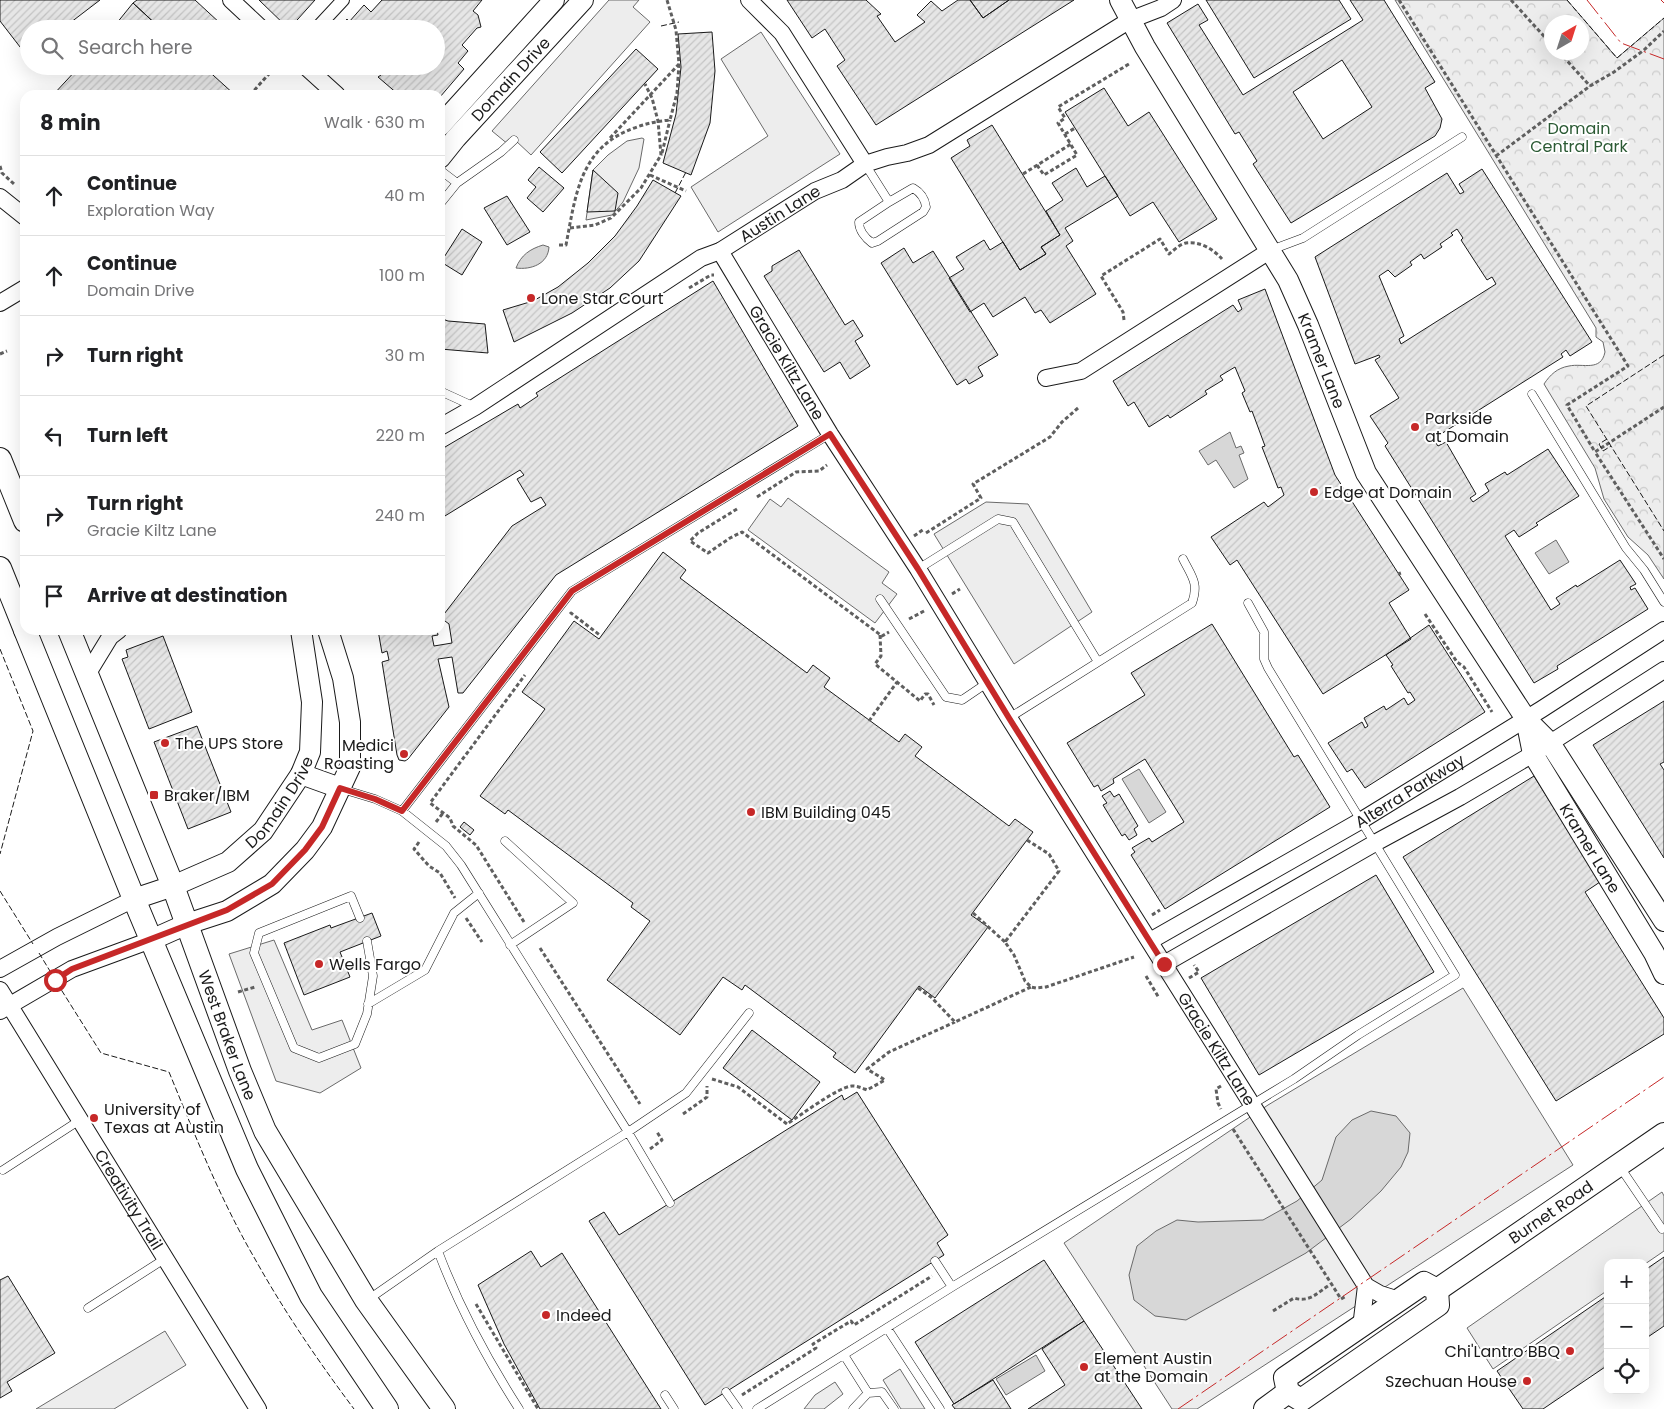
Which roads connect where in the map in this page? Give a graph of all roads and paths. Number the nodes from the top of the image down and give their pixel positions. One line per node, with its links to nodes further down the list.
1 (231, 0): 11 (street)
2 (343, 0): 12 (street)
3 (554, 0): 26 (street, Domain Drive)
4 (583, 0): 35 (street, Domain Drive)
5 (667, 0): 17 (path)
6 (749, 0): 38 (street)
7 (1120, 0): 13 (street, Kramer Lane)
8 (1173, 0): 13 (street, Austin Lane)
9 (1399, 0): 37 (path)
10 (1511, 0): 15 (path)
11 (252, 20)
12 (324, 20)
13 (1130, 20): 38 (street, Austin Lane); 53 (street, Kramer Lane)
14 (1664, 31): 22 (path)
15 (1544, 36)
16 (1566, 60): 22 (path)
17 (679, 64): 25 (path); 27 (path)
18 (1129, 64): 30 (path)
19 (268, 75): 23 (path)
20 (315, 75): 24 (street)
21 (645, 84): 25 (path)
22 (1590, 86): 37 (path)
23 (254, 90)
24 (331, 90)
25 (650, 95): 28 (path); 34 (path)
26 (445, 120)
27 (670, 120): 28 (path); 36 (path)
28 (658, 121): 34 (path); 36 (path)
29 (1075, 128): 30 (path)
30 (1065, 134): 33 (path)
31 (1462, 137): 53 (lane)
32 (514, 140): 44 (lane)
33 (1071, 144): 39 (path); 39 (path)
34 (603, 146): 51 (path)
35 (445, 152)
36 (661, 155): 43 (path)
37 (1496, 156): 69 (path)
38 (865, 164): 49 (lane); 54 (street, Austin Lane)
39 (1038, 165): 42 (path)
40 (0, 166): 45 (path)
41 (445, 174): 44 (lane)
42 (1023, 174)
43 (650, 175): 46 (path); 51 (path)
44 (457, 183): 48 (lane)
45 (19, 190)
46 (686, 191)
47 (0, 197): 50 (street)
48 (445, 198)
49 (889, 202): 49 (lane)
50 (20, 213)
51 (570, 228): 52 (path)
52 (559, 245)
53 (1271, 250): 61 (street); 106 (street, Kramer Lane)
54 (720, 251): 64 (street, Austin Lane); 68 (street, Gracie Kiltz Lane)
55 (1222, 258): 58 (path)
56 (20, 291): 57 (street)
57 (0, 303)
58 (1124, 320)
59 (7, 351): 60 (path)
60 (0, 354)
61 (1046, 378)
62 (445, 393): 64 (lane)
63 (1532, 394): 81 (lane)
64 (475, 407): 67 (street, Austin Lane)
65 (1078, 408): 75 (path)
66 (1664, 408): 69 (path)
67 (445, 424)
68 (830, 434): 79 (street, Gracie Kiltz Lane); 112 (lane)
69 (1595, 452): 77 (path)
70 (0, 459): 73 (main road)
71 (827, 465): 72 (path)
72 (757, 497)
73 (20, 508)
74 (737, 509): 90 (path)
75 (926, 533)
76 (1182, 559): 97 (lane)
77 (1664, 559)
78 (0, 568): 85 (main road, West Braker Lane)
79 (918, 569): 97 (lane); 102 (street, Gracie Kiltz Lane)
80 (880, 599): 102 (lane)
81 (1664, 602)
82 (1248, 603): 114 (lane)
83 (928, 609): 87 (path)
84 (1425, 614): 104 (path)
85 (20, 618)
86 (566, 620): 96 (path)
87 (909, 620)
88 (1664, 630): 106 (street, Alterra Parkway)
89 (891, 631): 90 (path)
90 (880, 634): 101 (path)
91 (27, 635): 122 (main road, West Braker Lane)
92 (72, 635): 100 (main road, West Braker Lane)
93 (113, 635): 100 (street)
94 (302, 635): 110 (street, Domain Drive)
95 (330, 635): 111 (street)
96 (601, 636)
97 (1098, 662): 105 (lane)
98 (1664, 670): 108 (street, Alterra Parkway)
99 (528, 671): 113 (path)
100 (88, 673): 120 (main road, West Braker Lane)
101 (897, 682): 103 (path); 107 (path)
102 (987, 683): 105 (street, Gracie Kiltz Lane)
103 (942, 710)
104 (1492, 712)
105 (1009, 718): 134 (street, Gracie Kiltz Lane)
106 (1526, 719): 108 (street, Kramer Lane); 109 (street, Kramer Lane); 114 (street, Alterra Parkway)
107 (869, 721)
108 (1550, 743): 109 (street, Alterra Parkway); 127 (street, Kramer Lane)
109 (1533, 754): 119 (street, Alterra Parkway); 141 (street, Kramer Lane)
110 (301, 774): 111 (street); 120 (street, Domain Drive)
111 (340, 788): 112 (lane); 129 (street)
112 (402, 811): 121 (lane)
113 (443, 813): 115 (path); 128 (path)
114 (1362, 820): 119 (lane); 134 (street, Alterra Parkway)
115 (435, 823)
116 (1027, 840): 133 (path)
117 (505, 841): 135 (lane)
118 (419, 842): 123 (path)
119 (1375, 843): 139 (street, Alterra Parkway); 156 (lane)
120 (173, 886): 122 (street, Domain Drive); 129 (main road, West Braker Lane)
121 (479, 893): 135 (lane); 150 (lane)
122 (134, 899): 130 (main road, West Braker Lane); 140 (street)
123 (455, 899)
124 (973, 913): 133 (path)
125 (465, 915): 132 (path)
126 (360, 918): 150 (lane)
127 (1664, 921)
128 (524, 922)
129 (187, 924): 130 (street); 178 (main road, West Braker Lane)
130 (151, 940): 151 (street); 192 (main road, West Braker Lane)
131 (367, 941): 150 (lane)
132 (482, 942)
133 (1005, 942): 145 (path)
134 (1150, 942): 139 (street, Gracie Kiltz Lane)
135 (510, 945): 161 (lane)
136 (540, 948): 155 (path)
137 (1134, 957): 145 (path)
138 (1191, 961): 143 (path)
139 (1164, 964): 156 (street, Gracie Kiltz Lane)
140 (0, 969)
141 (1664, 974)
142 (1146, 976): 149 (path)
143 (1186, 979)
144 (255, 987): 148 (path)
145 (1031, 987): 153 (path)
146 (918, 988): 153 (path)
147 (0, 990): 151 (street, Creativity Trail)
148 (238, 992)
149 (1159, 998)
150 (368, 1004)
151 (5, 1008): 159 (street, Creativity Trail)
152 (748, 1013): 161 (lane)
153 (955, 1022): 158 (path)
154 (1226, 1083): 157 (path)
155 (640, 1104)
156 (1252, 1104): 174 (street, Gracie Kiltz Lane); 175 (lane)
157 (1221, 1109)
158 (683, 1114)
159 (80, 1120): 166 (lane); 170 (street, Creativity Trail)
160 (1233, 1128): 173 (path)
161 (628, 1132): 167 (lane); 169 (lane)
162 (657, 1132): 164 (path)
163 (1659, 1141): 165 (main road, Burnet Road)
164 (649, 1150)
165 (1619, 1165): 168 (lane); 176 (main road, Burnet Road)
166 (3, 1170)
167 (670, 1203)
168 (1662, 1230)
169 (438, 1251): 178 (lane); 194 (lane)
170 (166, 1258): 181 (lane); 191 (street, Creativity Trail)
171 (935, 1260): 172 (lane)
172 (941, 1270): 175 (lane); 190 (path)
173 (1331, 1284): 177 (path); 182 (path)
174 (1366, 1286): 179 (street); 183 (street)
175 (952, 1288): 184 (lane)
176 (1437, 1290): 179 (main road); 188 (main road)
177 (1346, 1296)
178 (366, 1300): 193 (main road, West Braker Lane)
179 (1399, 1300): 183 (main road)
180 (474, 1301): 195 (path)
181 (88, 1308)
182 (1272, 1311)
183 (1360, 1326): 188 (main road)
184 (887, 1328): 185 (lane); 201 (lane)
185 (844, 1355): 187 (lane); 198 (lane)
186 (726, 1392): 190 (lane)
187 (868, 1392): 199 (lane); 200 (lane)
188 (1288, 1392): 202 (main road)
189 (665, 1395): 196 (lane)
190 (732, 1401): 197 (lane)
191 (258, 1409)
192 (387, 1409)
193 (444, 1409)
194 (519, 1409)
195 (538, 1409)
196 (674, 1409)
197 (738, 1409)
198 (757, 1409)
199 (853, 1409)
200 (894, 1409)
201 (940, 1409)
202 (1265, 1409)

